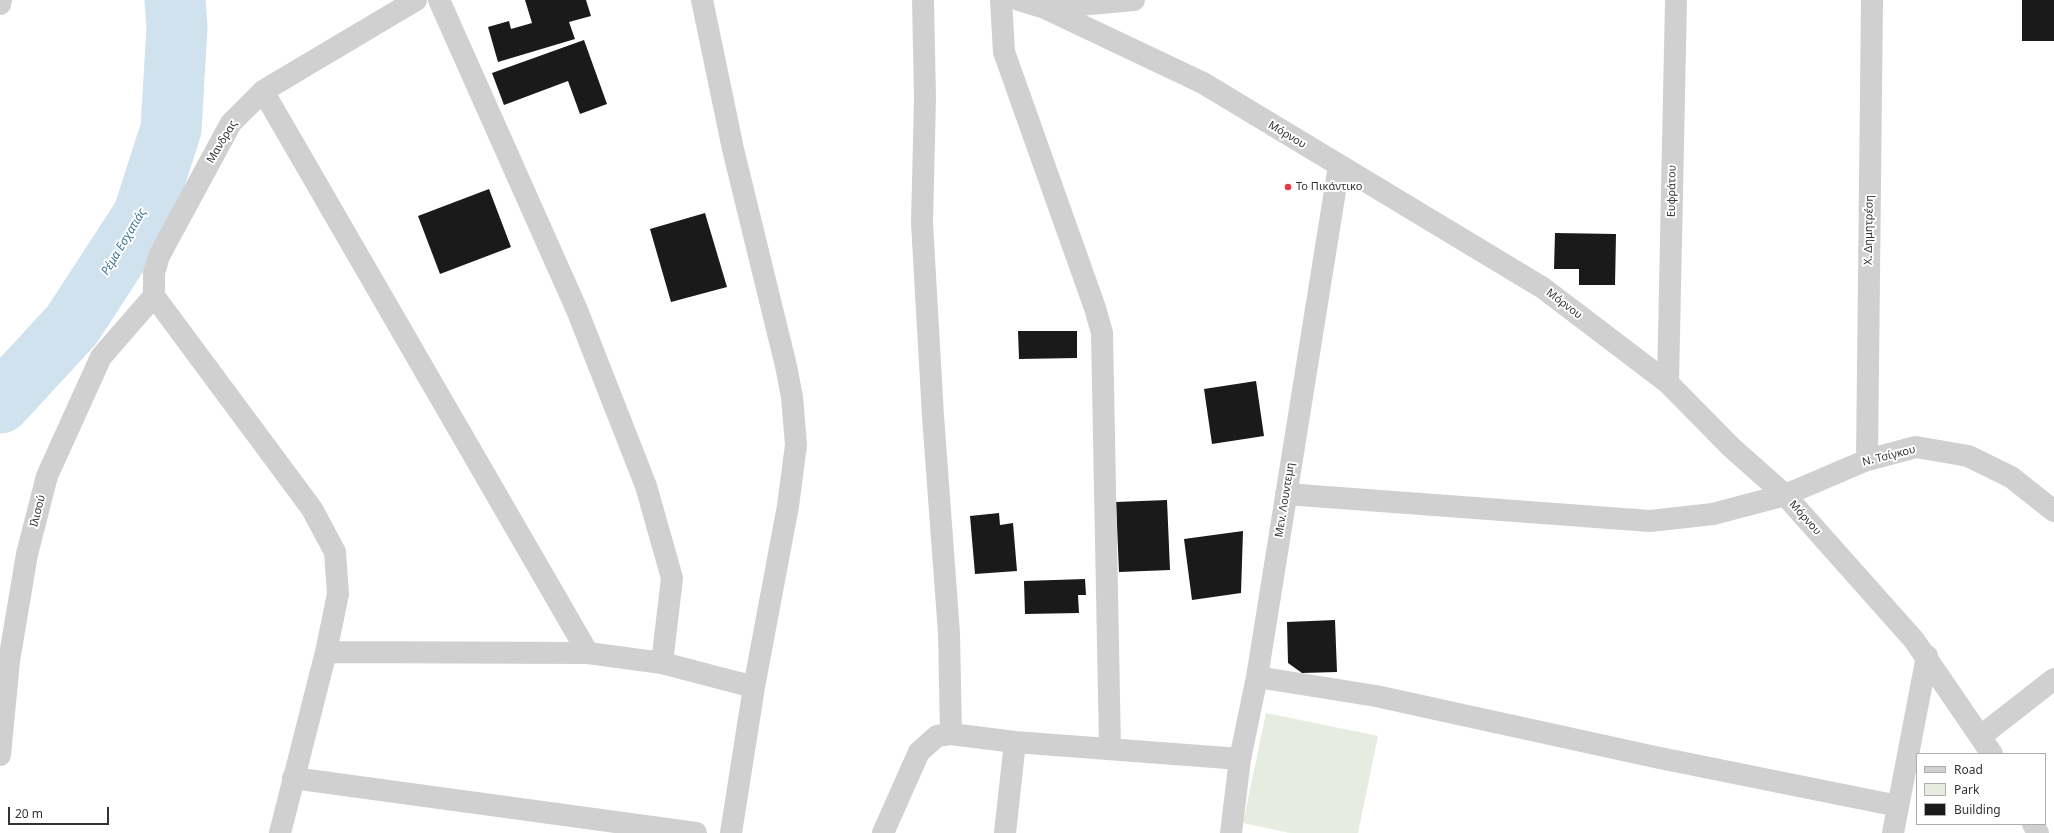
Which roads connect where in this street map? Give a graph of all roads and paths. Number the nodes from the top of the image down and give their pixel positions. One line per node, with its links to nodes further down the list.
1 (2, 0): 11 (street)
2 (416, 0): 13 (street, Μανδρας)
3 (439, 0): 24 (street)
4 (702, 0): 27 (street)
5 (923, 0): 28 (street)
6 (1001, 0): 31 (street)
7 (1019, 0): 12 (street, Μόρνου)
8 (1134, 0): 12 (street)
9 (1676, 0): 16 (street, Ευφράτου)
10 (1872, 0): 17 (street, Χ. Δημητρέση)
11 (0, 4)
12 (1045, 8): 14 (street, Μόρνου)
13 (263, 91): 15 (street, Μανδρας); 22 (street)
14 (1339, 166): 16 (street, Μόρνου); 18 (street, Μεν. Λουντεμη)
15 (154, 296): 21 (street); 33 (street, Ιλισού)
16 (1668, 382): 19 (street, Μόρνου)
17 (1867, 460): 19 (street, Ν. Τσίγκου); 20 (street, Ν. Τσίγκου)
18 (1286, 494): 19 (street, Ν. Τσίγκου); 25 (street, Μεν. Λουντεμη)
19 (1785, 495): 23 (street, Μόρνου)
20 (2054, 511)
21 (326, 652): 22 (street); 35 (street)
22 (588, 653): 24 (street)
23 (1927, 656): 29 (street, Μόρνου); 36 (street)
24 (662, 663): 27 (street)
25 (1257, 677): 34 (street, Μεν. Λουντεμη); 36 (street)
26 (2054, 680): 29 (street)
27 (754, 687): 40 (street)
28 (951, 734): 30 (street); 41 (street)
29 (1981, 736): 32 (street, Μόρνου)
30 (1015, 742): 31 (street); 42 (street)
31 (1110, 748): 34 (street)
32 (1991, 753)
33 (0, 755)
34 (1240, 758): 37 (street, Μεν. Λουντεμη)
35 (293, 778): 38 (street); 39 (street)
36 (1898, 806): 43 (street)
37 (1233, 832)
38 (280, 833)
39 (696, 833)
40 (731, 833)
41 (883, 833)
42 (1004, 833)
43 (1893, 833)

